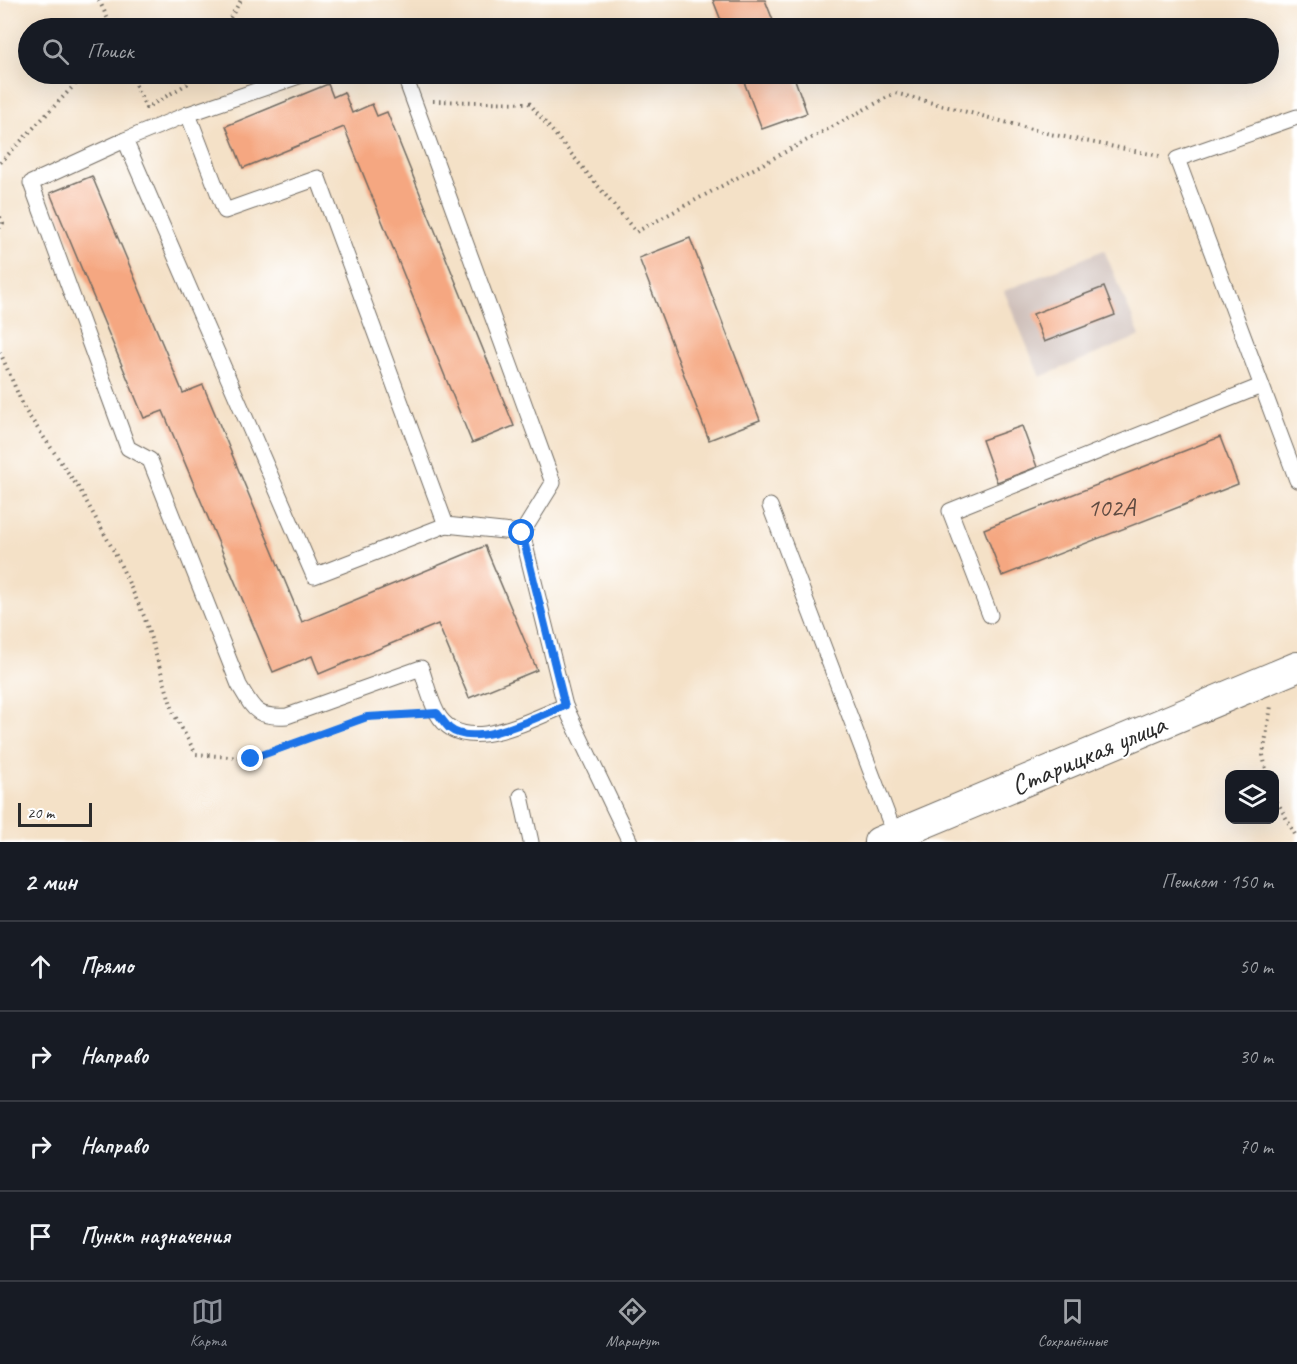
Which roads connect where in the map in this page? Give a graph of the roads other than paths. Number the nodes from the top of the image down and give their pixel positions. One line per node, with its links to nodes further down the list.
1 (276, 84): 3 (lane)
2 (408, 84): 10 (lane)
3 (188, 114): 5 (lane); 9 (lane)
4 (1297, 117): 6 (lane)
5 (125, 140): 9 (lane); 13 (lane)
6 (1261, 386): 7 (lane); 11 (lane)
7 (1297, 480)
8 (770, 506): 15 (lane)
9 (446, 525): 10 (lane)
10 (522, 533): 13 (lane)
11 (990, 615)
12 (1293, 669): 15 (street, Старицкая улица)
13 (565, 706): 17 (lane)
14 (521, 796): 16 (lane)
15 (887, 839)
16 (531, 842)
17 (630, 842)

